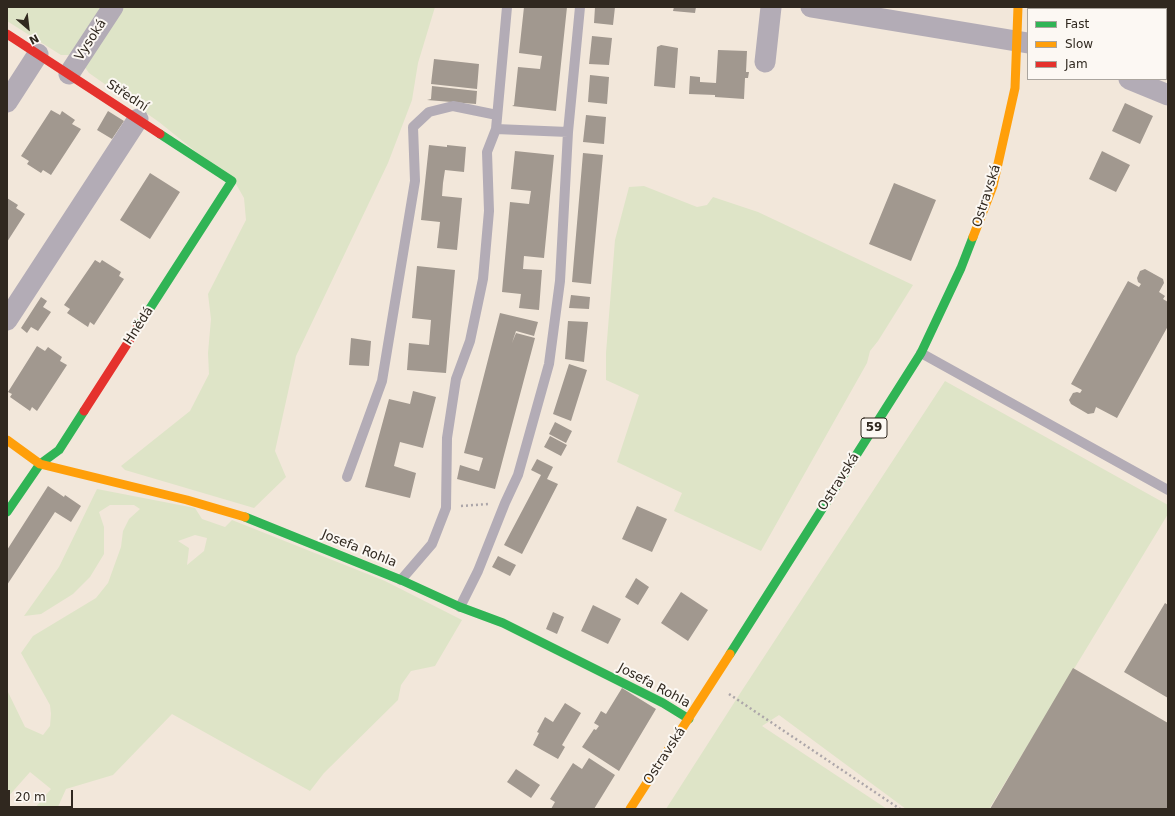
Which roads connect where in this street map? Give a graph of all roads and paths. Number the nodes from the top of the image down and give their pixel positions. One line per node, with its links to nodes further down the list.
1 (113, 7): 11 (street, Vysoká)
2 (507, 7): 15 (lane)
3 (580, 7): 18 (lane)
4 (771, 7): 10 (street)
5 (811, 7): 8 (street)
6 (1018, 7): 8 (street, Ostravská / 59)
7 (7, 34): 9 (street, Střední)
8 (1022, 41): 21 (street, Ostravská / 59)
9 (38, 54): 11 (street, Střední); 14 (street)
10 (765, 62)
11 (69, 74): 16 (street, Střední)
12 (1131, 80): 13 (street)
13 (1168, 95)
14 (7, 102)
15 (497, 115): 17 (lane); 24 (lane)
16 (138, 119): 19 (street, Střední); 20 (street)
17 (496, 129): 18 (lane); 27 (lane)
18 (568, 132): 26 (lane)
19 (232, 182): 23 (street, Hnědá)
20 (7, 320)
21 (921, 353): 25 (lane); 31 (street, Ostravská / 59)
22 (7, 440): 23 (street, Josefa Rohla)
23 (40, 464): 28 (street, Hnědá); 29 (street, Josefa Rohla)
24 (347, 477)
25 (1168, 490)
26 (505, 503): 27 (path); 30 (lane)
27 (446, 508): 29 (lane)
28 (7, 512)
29 (402, 580): 30 (street, Josefa Rohla)
30 (460, 607): 32 (street, Josefa Rohla)
31 (712, 683): 32 (street, Ostravská / 59); 34 (path)
32 (689, 719): 33 (street, Ostravská / 59)
33 (630, 809)
34 (900, 809)

